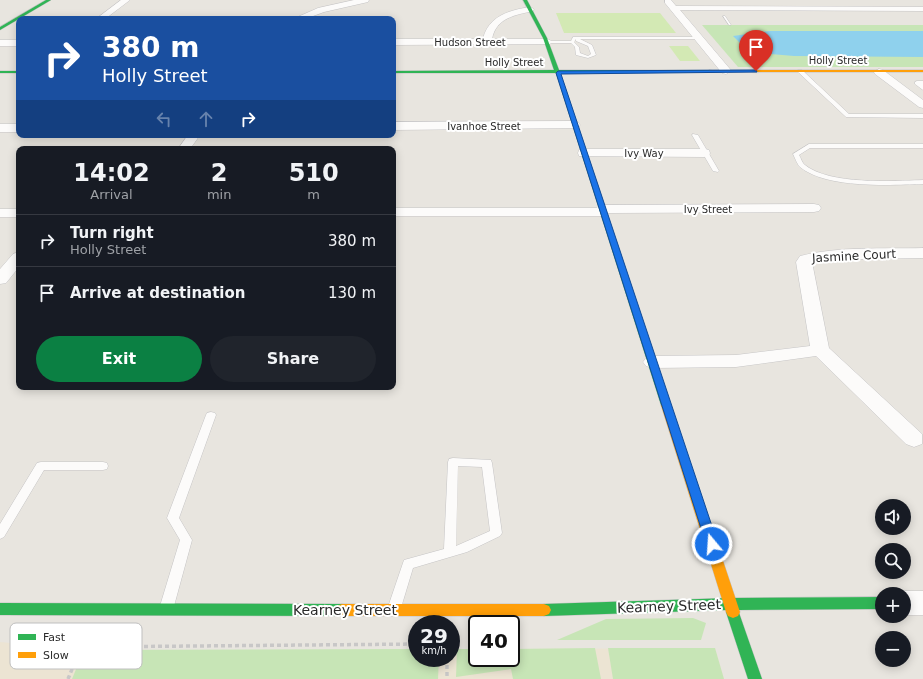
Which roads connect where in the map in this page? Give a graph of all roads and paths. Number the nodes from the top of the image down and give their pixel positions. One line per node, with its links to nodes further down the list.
1 (49, 0): 11 (street)
2 (126, 0): 12 (street)
3 (365, 0): 13 (street)
4 (525, 0): 10 (street)
5 (667, 0): 7 (street)
6 (909, 0): 9 (street)
7 (674, 8): 8 (street); 19 (street)
8 (715, 8): 9 (street); 14 (street)
9 (923, 8)
10 (530, 9): 22 (street); 23 (street)
11 (22, 16)
12 (104, 16)
13 (306, 16)
14 (724, 17): 15 (street); 17 (lane)
15 (923, 17)
16 (16, 20): 18 (street)
17 (730, 24)
18 (0, 29)
19 (698, 38): 20 (lane); 26 (street)
20 (574, 40): 20 (lane); 23 (lane)
21 (396, 42): 22 (street, Hudson Street)
22 (487, 42): 23 (street, Hudson Street)
23 (547, 42): 33 (street)
24 (0, 43): 25 (street)
25 (16, 43)
26 (726, 71): 27 (street, Holly Street); 33 (street, Holly Street)
27 (800, 71): 32 (street, Holly Street); 37 (lane)
28 (923, 71): 32 (street, Holly Street)
29 (0, 72): 30 (street)
30 (16, 72)
31 (396, 72): 33 (street, Holly Street)
32 (879, 72): 36 (street)
33 (558, 73): 38 (street)
34 (923, 83): 35 (lane)
35 (923, 88)
36 (923, 105)
37 (923, 116)
38 (574, 125): 39 (street, Ivanhoe Street); 45 (street)
39 (396, 126)
40 (0, 128): 41 (street)
41 (16, 128)
42 (695, 135): 44 (lane)
43 (923, 146): 47 (lane)
44 (704, 152): 45 (street, Ivy Way); 46 (lane)
45 (584, 153): 49 (street)
46 (716, 171)
47 (923, 182)
48 (814, 208): 49 (street, Ivy Street)
49 (602, 210): 50 (street, Ivy Street); 57 (street)
50 (396, 212)
51 (0, 213): 52 (street)
52 (16, 213)
53 (923, 253): 56 (street, Jasmine Court)
54 (16, 260): 55 (street)
55 (0, 279)
56 (820, 350): 57 (street); 59 (street)
57 (653, 362): 66 (street)
58 (211, 415): 68 (lane)
59 (914, 439)
60 (104, 466): 61 (lane)
61 (0, 534)
62 (450, 552): 62 (lane); 69 (lane)
63 (875, 603): 66 (street, Kearney Street)
64 (911, 603): 65 (street)
65 (923, 603)
66 (731, 604): 69 (street, Kearney Street); 76 (street)
67 (0, 609): 68 (street, Kearney Street)
68 (166, 610): 69 (street, Kearney Street)
69 (394, 610)
70 (408, 644): 71 (path)
71 (142, 646)
72 (447, 667): 75 (path)
73 (72, 669): 74 (path)
74 (68, 679)
75 (447, 679)
76 (755, 679)

